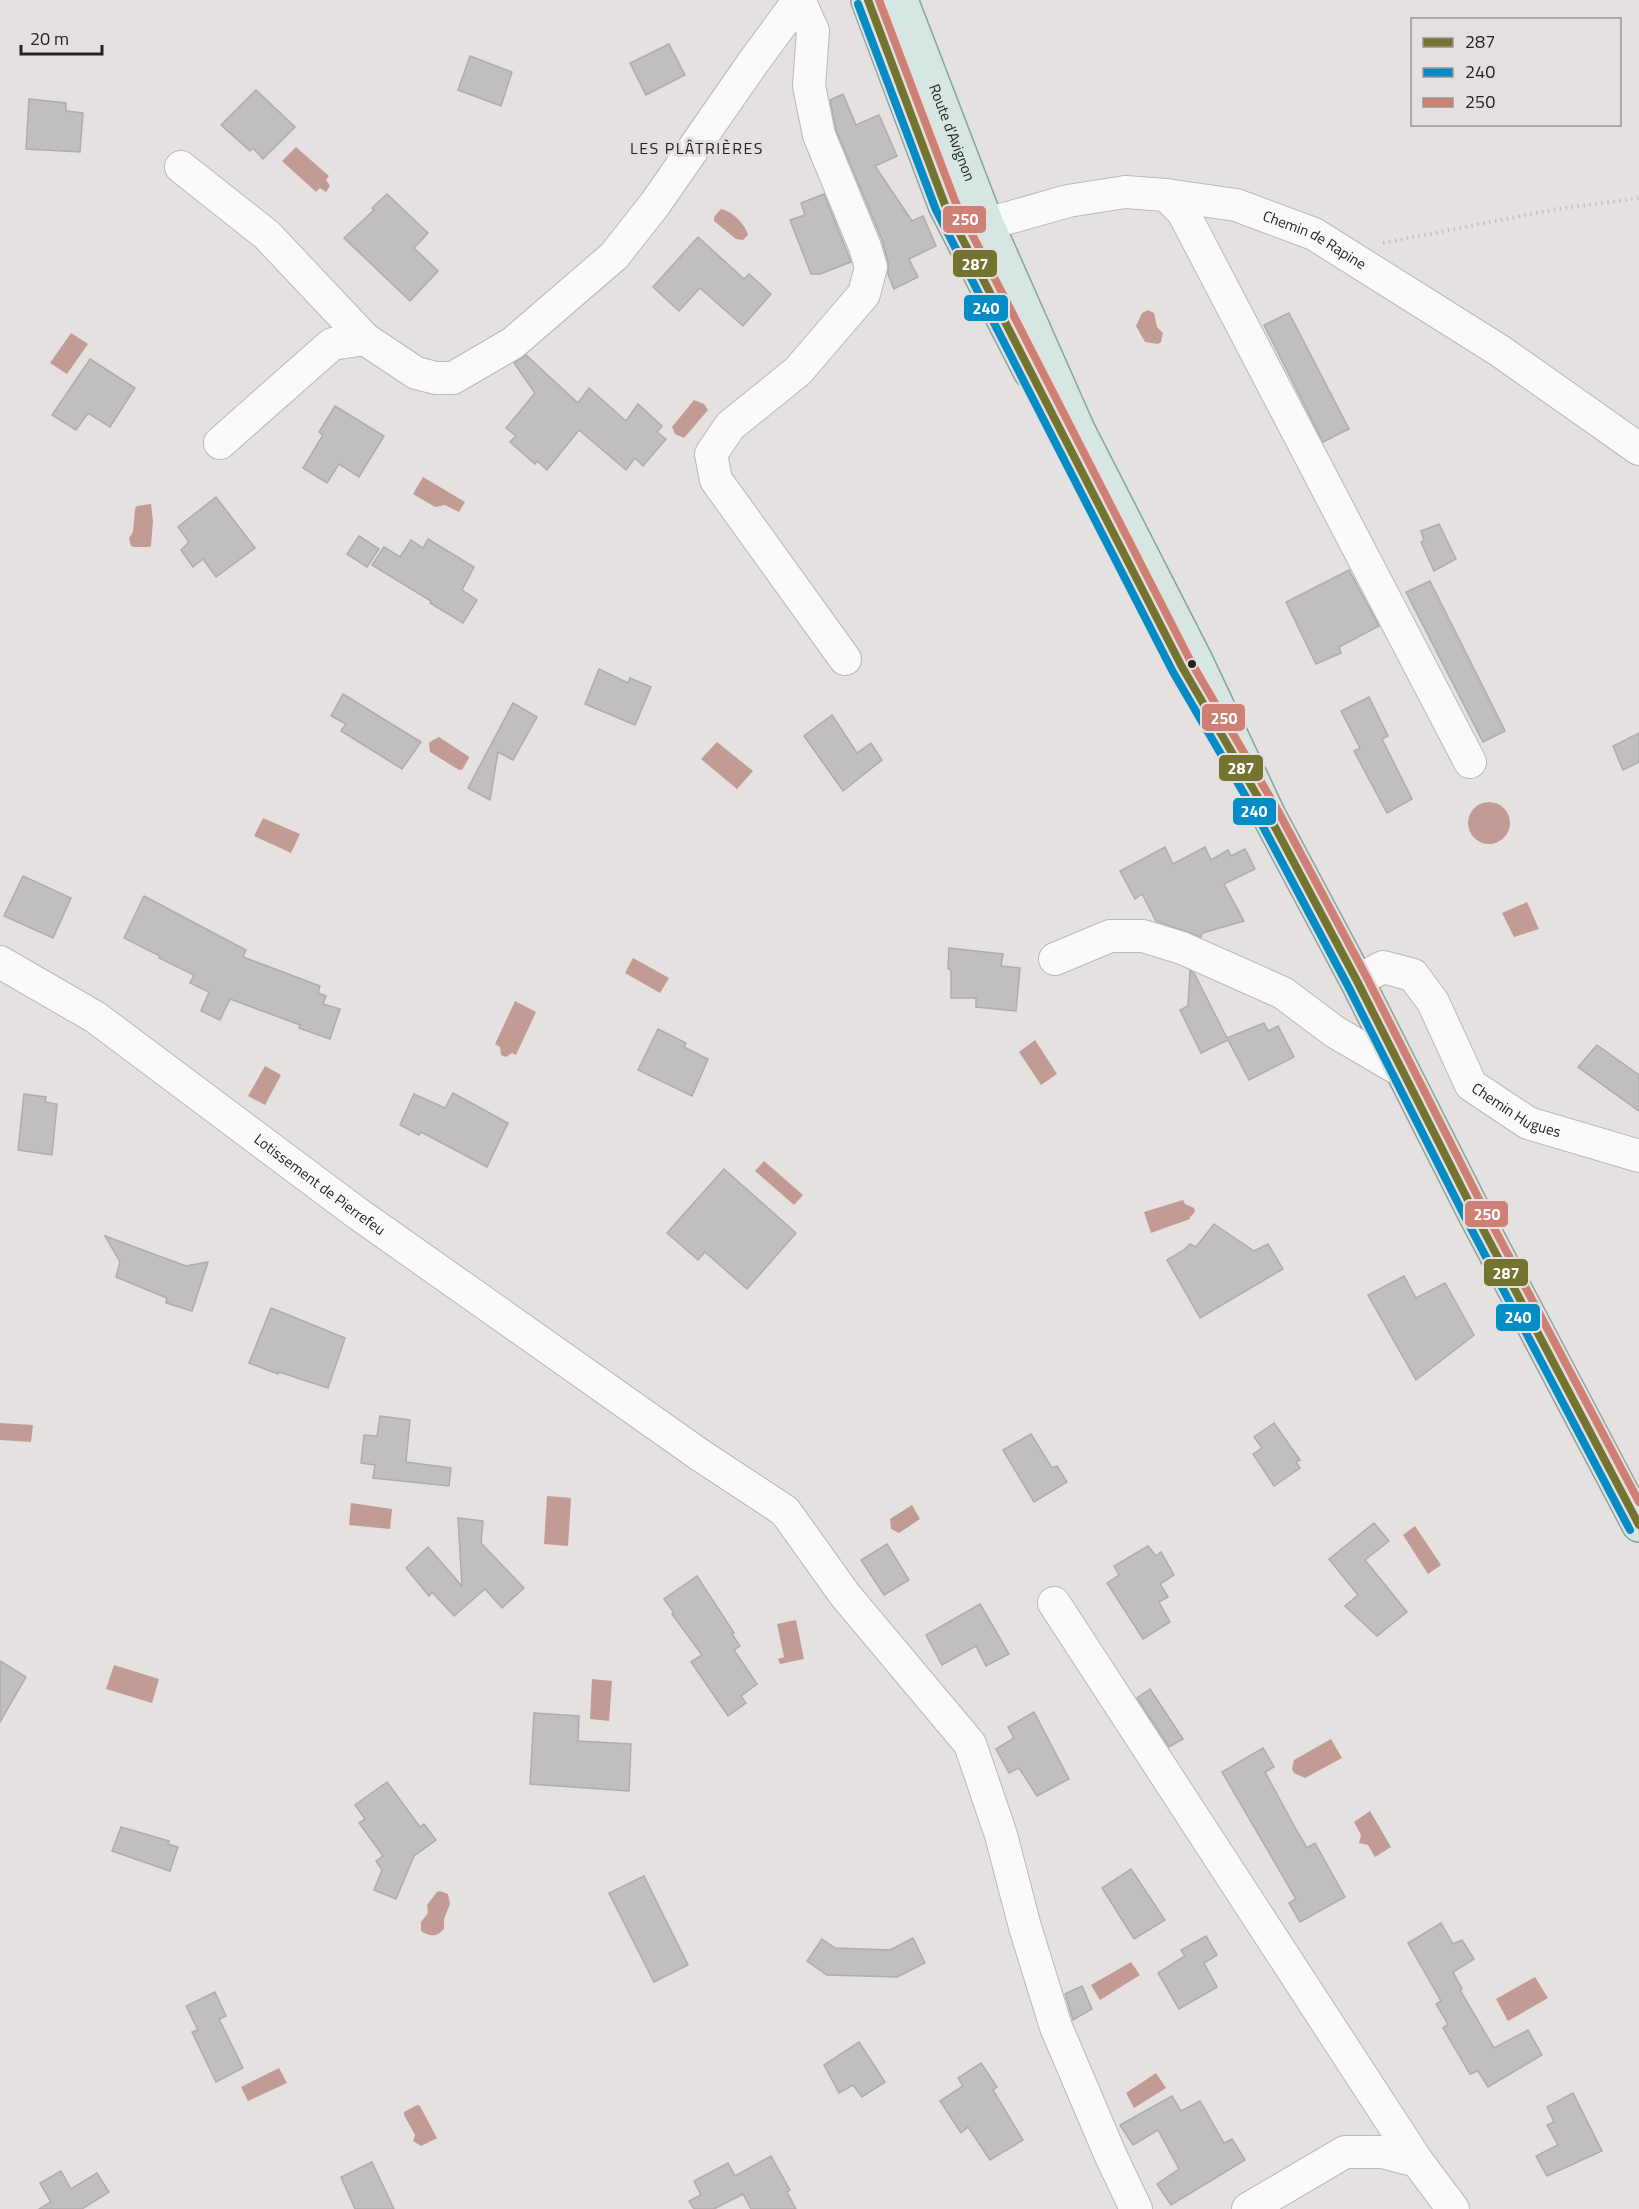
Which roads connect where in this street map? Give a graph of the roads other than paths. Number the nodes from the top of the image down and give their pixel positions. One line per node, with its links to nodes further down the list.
1 (799, 0): 8 (street); 11 (street)
2 (868, 0): 6 (main road, Route d'Avignon)
3 (901, 0): 7 (main road, Route d'Avignon)
4 (181, 167): 8 (street)
5 (1166, 195): 7 (street, Chemin de Rapine); 10 (street, Chemin de Rapine); 12 (street)
6 (945, 205): 7 (street); 13 (main road, Route d'Avignon)
7 (987, 224): 13 (main road, Route d'Avignon)
8 (365, 339): 9 (street)
9 (220, 443)
10 (1639, 449)
11 (845, 659)
12 (1470, 762)
13 (1269, 816): 16 (main road, Route d'Avignon)
14 (1055, 959): 17 (street)
15 (0, 962): 22 (street, Lotissement de Pierrefeu)
16 (1357, 981): 17 (main road, Route d'Avignon); 18 (street, Chemin Hugues)
17 (1402, 1071): 19 (main road, Route d'Avignon)
18 (1639, 1156)
19 (1639, 1524)
20 (1054, 1603): 21 (street)
21 (1417, 2161): 23 (street); 24 (street)
22 (1136, 2209)
23 (1248, 2209)
24 (1453, 2209)

